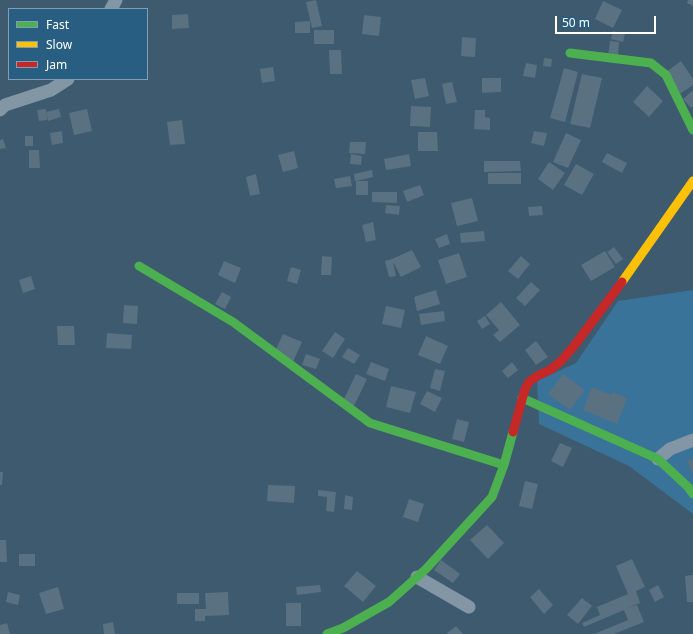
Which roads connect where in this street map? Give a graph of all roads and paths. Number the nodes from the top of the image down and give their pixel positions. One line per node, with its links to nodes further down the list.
1 (570, 53): 4 (street)
2 (66, 80): 3 (street)
3 (0, 110)
4 (693, 130)
5 (691, 187): 7 (street)
6 (139, 266): 10 (street)
7 (522, 398): 9 (street); 10 (street)
8 (693, 440): 9 (street)
9 (658, 459): 11 (street)
10 (504, 465): 12 (street)
11 (693, 494)
12 (417, 577): 13 (street); 14 (street)
13 (469, 607)
14 (327, 634)

